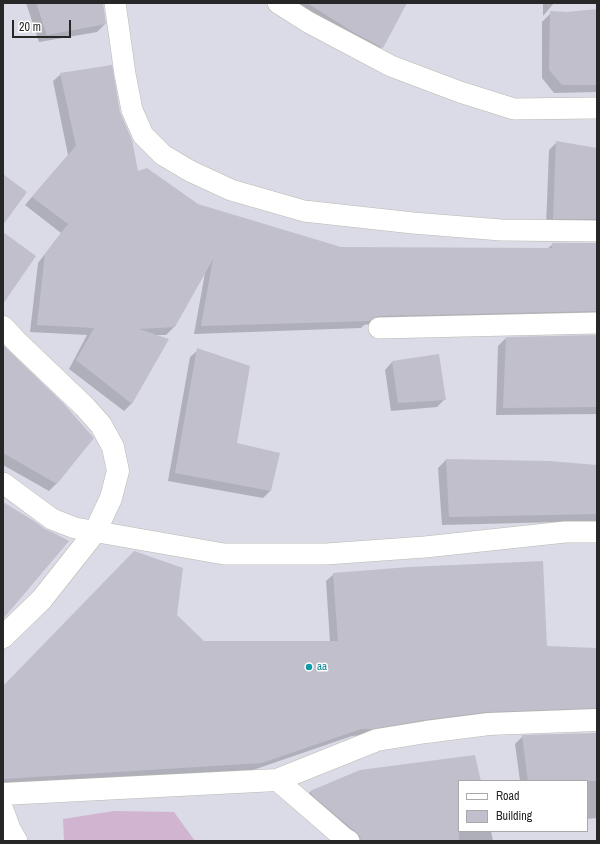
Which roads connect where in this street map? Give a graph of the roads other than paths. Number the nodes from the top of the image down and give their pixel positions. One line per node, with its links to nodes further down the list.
1 (115, 3): 4 (street)
2 (278, 3): 3 (street)
3 (597, 108)
4 (597, 232)
5 (597, 323): 7 (street)
6 (3, 327): 9 (street)
7 (379, 328)
8 (3, 483): 9 (street)
9 (95, 532): 10 (street); 11 (street)
10 (597, 532)
11 (3, 637)
12 (597, 720): 13 (street)
13 (277, 780): 14 (street); 17 (street)
14 (3, 794)
15 (3, 810): 16 (street)
16 (17, 841)
17 (349, 841)

